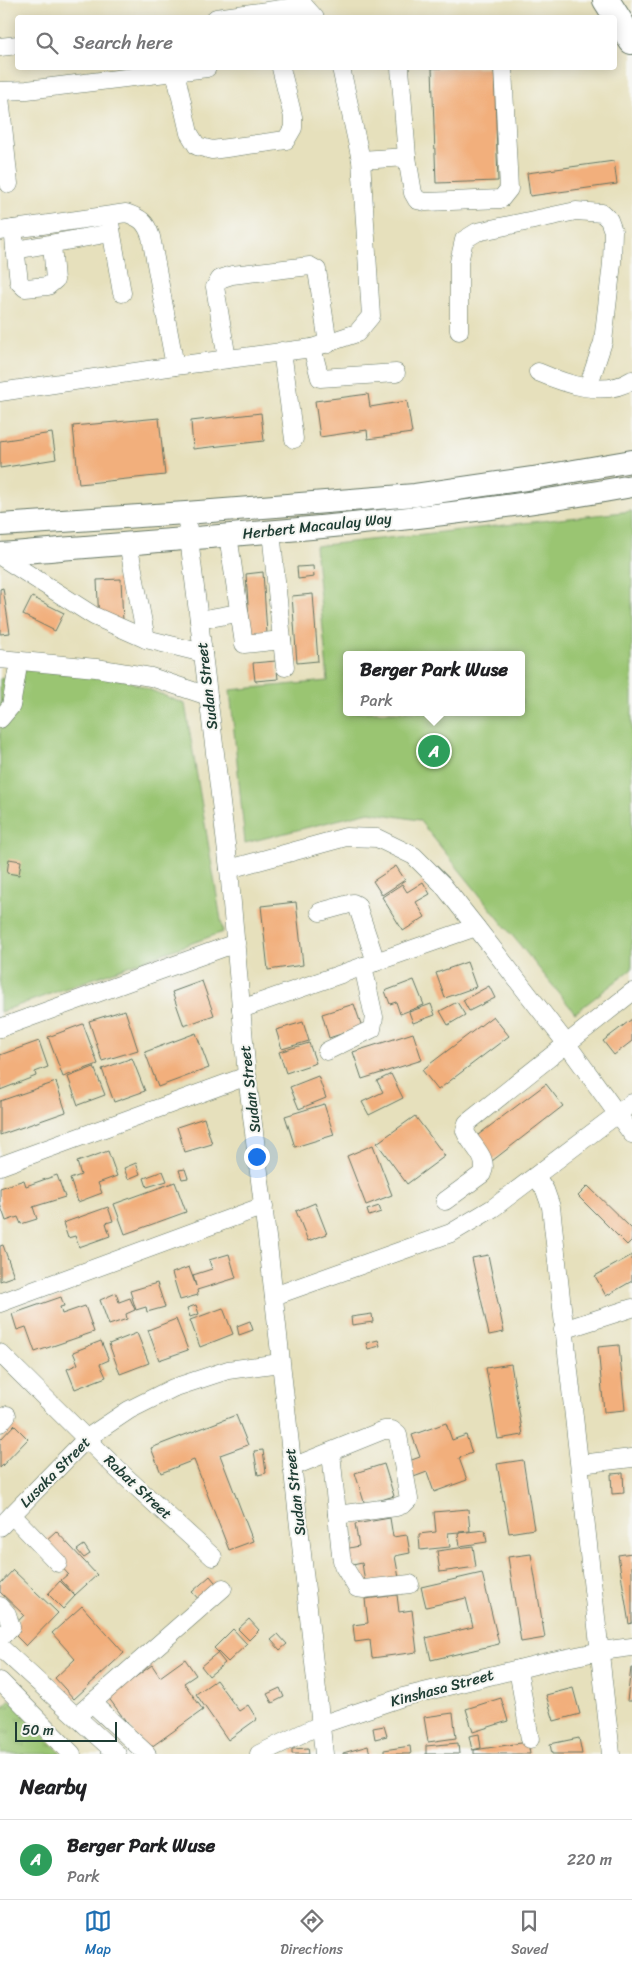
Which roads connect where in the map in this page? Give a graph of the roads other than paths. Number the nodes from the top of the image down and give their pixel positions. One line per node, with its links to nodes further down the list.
1 (606, 0): 4 (highway)
2 (306, 8): 3 (street)
3 (240, 15)
4 (616, 15)
5 (617, 17): 6 (highway)
6 (632, 41)
7 (15, 45): 8 (street)
8 (0, 47)
9 (192, 70): 14 (street)
10 (281, 70): 14 (street)
11 (341, 70): 18 (street)
12 (400, 70): 17 (street)
13 (502, 70): 17 (street)
14 (176, 72): 15 (street)
15 (0, 91)
16 (0, 98): 19 (street)
17 (407, 157): 18 (street)
18 (361, 160): 27 (street)
19 (9, 184)
20 (108, 216): 21 (street); 22 (street); 30 (street)
21 (6, 230): 24 (street)
22 (112, 234): 23 (street); 25 (street)
23 (52, 244): 24 (street); 24 (street)
24 (15, 250)
25 (122, 293)
26 (459, 331): 34 (street)
27 (320, 346): 28 (street); 29 (street); 32 (street)
28 (282, 351): 29 (street); 36 (street)
29 (227, 359): 30 (street)
30 (175, 366): 35 (street)
31 (538, 372): 34 (street)
32 (396, 373)
33 (632, 380): 34 (street)
34 (588, 387)
35 (0, 392)
36 (294, 439)
37 (632, 461): 39 (main road, Herbert Macaulay Way)
38 (632, 486): 41 (main road, Herbert Macaulay Way)
39 (186, 514): 40 (main road, Herbert Macaulay Way); 43 (street, Sudan Street)
40 (0, 525)
41 (271, 531): 42 (main road, Herbert Macaulay Way); 49 (street)
42 (228, 535): 43 (main road, Herbert Macaulay Way); 46 (street)
43 (189, 538): 44 (main road, Herbert Macaulay Way); 47 (street, Sudan Street)
44 (128, 543): 45 (main road, Herbert Macaulay Way); 48 (street)
45 (0, 555): 48 (street)
46 (238, 614): 47 (street); 49 (street)
47 (199, 620): 50 (street, Sudan Street)
48 (146, 639): 50 (street)
49 (282, 640): 53 (street)
50 (203, 653): 56 (street, Sudan Street)
51 (0, 659): 52 (street)
52 (37, 664): 54 (street); 56 (street)
53 (285, 667)
54 (17, 672): 55 (street); 57 (street)
55 (0, 678)
56 (208, 696): 58 (street, Sudan Street)
57 (0, 719)
58 (229, 868): 60 (street); 61 (street, Sudan Street)
59 (320, 912): 62 (street)
60 (476, 927): 62 (street); 66 (street)
61 (236, 943): 64 (street, Sudan Street); 65 (street)
62 (370, 964): 64 (street); 67 (street)
63 (632, 992): 66 (street)
64 (241, 1009): 68 (street, Sudan Street)
65 (0, 1028)
66 (566, 1043): 70 (street); 74 (street)
67 (327, 1052)
68 (247, 1076): 72 (street); 75 (street, Sudan Street)
69 (632, 1103): 70 (street)
70 (617, 1114): 71 (street); 73 (street)
71 (632, 1134)
72 (0, 1166)
73 (536, 1176): 76 (street); 79 (street)
74 (445, 1201)
75 (264, 1206): 76 (street, Sudan Street); 77 (street)
76 (274, 1296): 81 (street, Sudan Street)
77 (0, 1303)
78 (632, 1308): 79 (street)
79 (562, 1330): 85 (street)
80 (0, 1353): 82 (street, Rabat Street)
81 (280, 1363): 82 (street, Lusaka Street); 86 (street, Sudan Street)
82 (87, 1438): 88 (street, Lusaka Street); 89 (street, Rabat Street)
83 (330, 1452): 86 (street); 87 (street); 87 (street)
84 (632, 1458): 85 (street)
85 (580, 1464): 97 (street)
86 (292, 1467): 103 (street, Sudan Street)
87 (337, 1515): 91 (street)
88 (6, 1521): 90 (street)
89 (213, 1557)
90 (58, 1563)
91 (410, 1584)
92 (223, 1588): 101 (street)
93 (0, 1606): 94 (street)
94 (0, 1638)
95 (0, 1647): 98 (street)
96 (632, 1647): 97 (street, Kinshasa Street)
97 (601, 1651): 99 (street, Kinshasa Street); 110 (street)
98 (18, 1663): 100 (street); 102 (street)
99 (518, 1668): 103 (street, Kinshasa Street); 104 (street)
100 (0, 1681): 105 (street)
101 (93, 1704): 102 (street); 107 (street)
102 (77, 1716): 106 (street)
103 (320, 1725): 108 (street, Kinshasa Street); 109 (street, Sudan Street)
104 (530, 1739)
105 (72, 1754)
106 (117, 1754)
107 (147, 1754)
108 (259, 1754)
109 (324, 1754)
110 (611, 1754)

